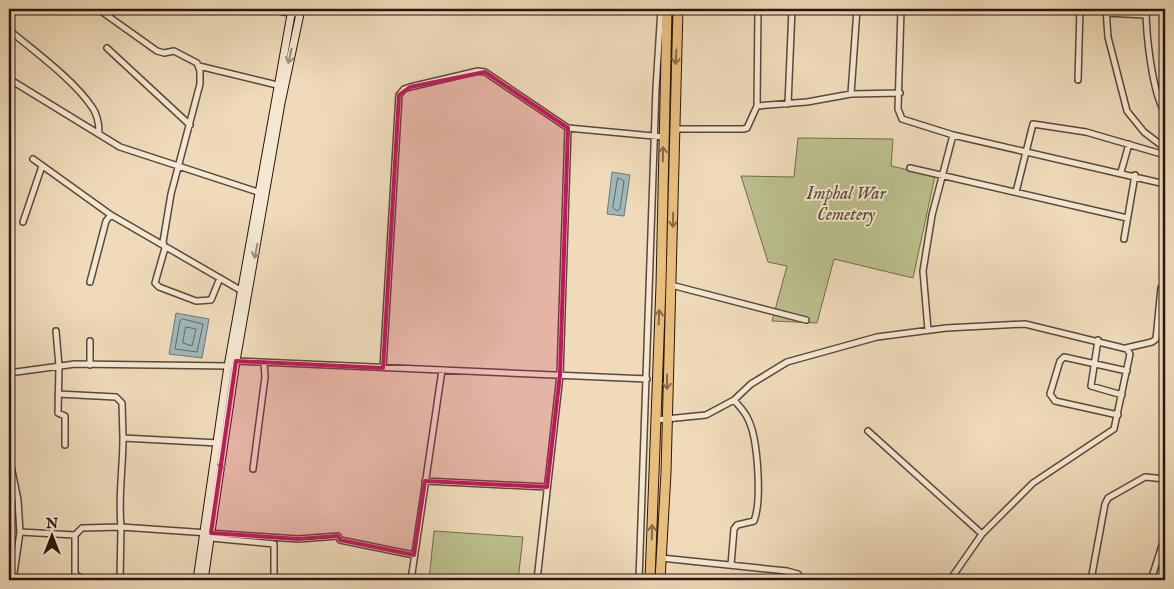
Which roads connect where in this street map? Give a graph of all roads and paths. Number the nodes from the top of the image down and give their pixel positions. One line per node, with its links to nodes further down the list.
1 (98, 9): 17 (street)
2 (269, 9): 11 (street)
3 (661, 9): 31 (street)
4 (667, 9): 31 (highway)
5 (678, 9): 28 (highway, one-way to 28)
6 (758, 9): 24 (street)
7 (792, 9): 23 (street)
8 (856, 9): 22 (street)
9 (901, 9): 21 (street)
10 (1080, 9): 19 (street)
11 (291, 11): 13 (street); 20 (main road)
12 (1106, 11): 14 (street); 33 (street)
13 (300, 12): 45 (main road, one-way to 45)
14 (1146, 12): 25 (street)
15 (9, 30): 29 (street)
16 (107, 48): 26 (street)
17 (199, 66): 20 (street); 26 (street)
18 (9, 79): 29 (street)
19 (1078, 80)
20 (277, 85): 45 (main road)
21 (900, 92): 22 (street); 30 (street)
22 (851, 94): 23 (street)
23 (788, 104): 24 (street)
24 (757, 106): 28 (street)
25 (1165, 113)
26 (190, 125): 38 (street)
27 (568, 128): 31 (street); 67 (street); 71 (street)
28 (674, 129): 53 (highway, one-way to 53)
29 (99, 133): 38 (street)
30 (953, 135): 34 (street); 41 (street)
31 (659, 137): 72 (street); 77 (highway, one-way to 31)
32 (1129, 144): 34 (street); 35 (street); 40 (street)
33 (1165, 148)
34 (1027, 150): 40 (street); 44 (street)
35 (1165, 155)
36 (33, 159): 37 (street)
37 (42, 166): 46 (street); 48 (street)
38 (178, 166): 45 (street); 50 (street)
39 (910, 168): 41 (street)
40 (1121, 172): 42 (street)
41 (942, 174): 44 (street); 57 (street)
42 (1135, 176): 43 (street); 47 (street)
43 (1165, 184)
44 (1016, 192): 47 (street)
45 (263, 194): 55 (main road); 63 (main road, one-way to 63)
46 (111, 215): 50 (street); 52 (street)
47 (1127, 218): 49 (street)
48 (22, 222)
49 (1124, 239)
50 (165, 248): 51 (street); 51 (street)
51 (220, 278): 55 (street)
52 (90, 282)
53 (671, 285): 56 (street); 78 (highway, one-way to 78)
54 (1162, 288): 61 (street)
55 (242, 291): 63 (main road)
56 (806, 320)
57 (928, 330): 59 (street); 75 (street)
58 (56, 331): 66 (street)
59 (1098, 340): 61 (street); 64 (street)
60 (90, 341): 65 (street)
61 (1126, 348): 69 (street)
62 (264, 363): 63 (street); 67 (street); 84 (street)
63 (233, 364): 65 (street); 81 (main road); 91 (main road, one-way to 91)
64 (1094, 364): 69 (street); 74 (street); 76 (street)
65 (90, 365): 66 (street)
66 (59, 366): 70 (street); 73 (street)
67 (383, 368): 68 (street)
68 (442, 370): 71 (street); 86 (street)
69 (1127, 371): 74 (street)
70 (9, 373)
71 (560, 375): 72 (street); 87 (street)
72 (647, 379): 107 (street)
73 (58, 394): 80 (street); 82 (street)
74 (1122, 395): 76 (street)
75 (734, 400): 78 (street); 96 (street)
76 (1118, 416): 92 (street)
77 (656, 420): 78 (street); 108 (highway, one-way to 77)
78 (667, 420): 95 (highway)
79 (868, 431): 92 (street)
80 (123, 438): 81 (street); 88 (street)
81 (218, 443): 91 (main road)
82 (65, 445)
83 (9, 456): 89 (street)
84 (253, 470)
85 (1165, 479): 113 (street)
86 (425, 481): 87 (street); 94 (street)
87 (548, 487): 98 (street)
88 (121, 527): 90 (street); 91 (street); 101 (street)
89 (20, 532): 90 (street); 99 (street)
90 (75, 534): 100 (street)
91 (209, 534): 94 (street); 102 (main road); 103 (main road); 104 (street)
92 (982, 534): 112 (street)
93 (1165, 536): 114 (street)
94 (414, 555): 105 (street)
95 (661, 558): 96 (street); 109 (highway)
96 (731, 565): 97 (street)
97 (787, 571): 110 (street); 111 (street)
98 (537, 579): 106 (street)
99 (13, 580)
100 (102, 580)
101 (120, 580)
102 (197, 580)
103 (204, 580)
104 (274, 580)
105 (411, 580)
106 (558, 580)
107 (639, 580)
108 (650, 580)
109 (660, 580)
110 (787, 580)
111 (802, 580)
112 (950, 580)
113 (1090, 580)
114 (1151, 580)

